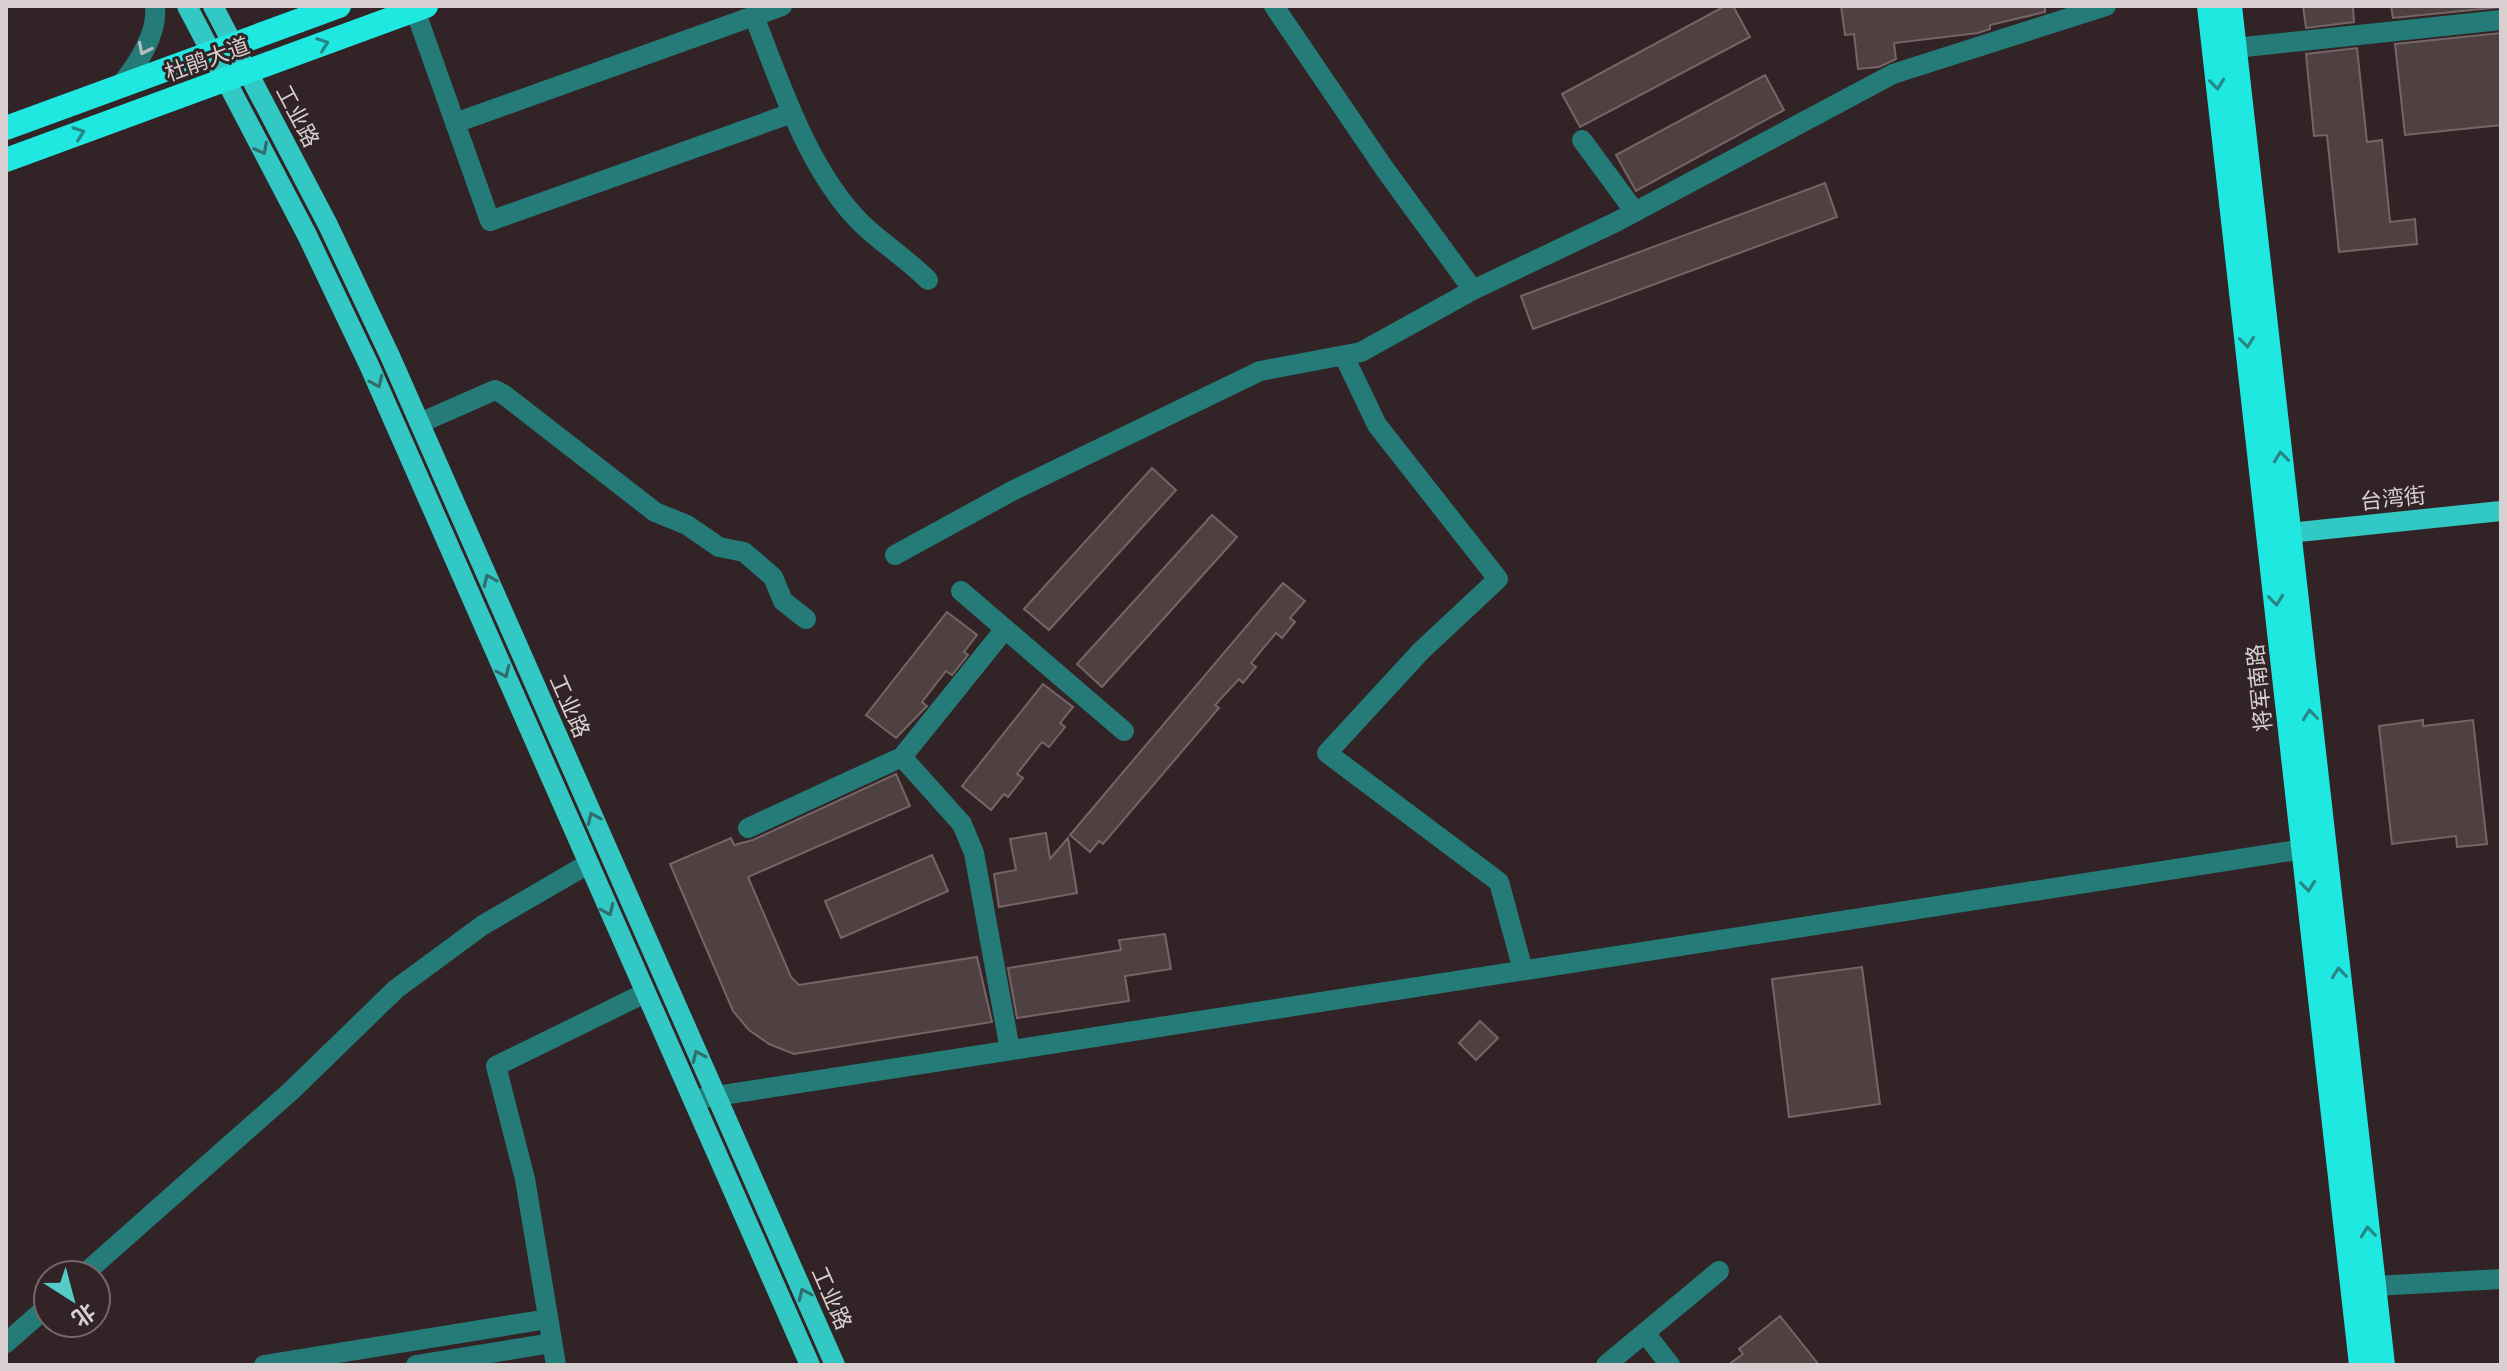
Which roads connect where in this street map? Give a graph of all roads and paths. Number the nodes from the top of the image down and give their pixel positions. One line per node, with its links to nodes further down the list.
1 (155, 6): 16 (street, one-way to 16)
2 (187, 6): 14 (main road)
3 (213, 6): 14 (main road)
4 (339, 6): 14 (highway, 杜鹃大道)
5 (782, 6): 11 (street)
6 (1274, 6): 24 (street)
7 (2106, 6): 22 (street)
8 (2209, 6): 36 (highway, 将军南路, one-way to 36)
9 (2230, 6): 13 (highway)
10 (421, 8): 15 (highway, 杜鹃大道, one-way to 10); 18 (street)
11 (754, 16): 17 (street); 18 (street)
12 (2501, 20): 13 (street)
13 (2235, 48): 28 (highway, one-way to 13)
14 (223, 49): 15 (main road); 16 (highway, 杜鹃大道)
15 (237, 76): 21 (highway, 杜鹃大道, one-way to 15); 26 (main road, 工业路); 37 (main road, one-way to 37)
16 (119, 87): 19 (highway, 杜鹃大道)
17 (792, 113): 18 (street); 23 (street)
18 (455, 123)
19 (6, 128)
20 (1582, 140): 22 (street)
21 (6, 160)
22 (1635, 212): 24 (street)
23 (928, 280)
24 (1473, 290): 25 (street)
25 (1344, 356): 29 (street); 38 (street)
26 (420, 423): 31 (street); 41 (main road, 工业路, one-way to 26)
27 (2501, 511): 28 (main road, 台湾街)
28 (2289, 533): 46 (highway, one-way to 28)
29 (895, 555)
30 (961, 591): 32 (street)
31 (806, 619)
32 (1005, 629): 33 (street); 34 (street)
33 (1124, 731)
34 (902, 757): 35 (street); 40 (street)
35 (748, 828)
36 (2304, 849): 38 (street); 59 (highway, 将军南路, one-way to 59)
37 (588, 864): 39 (main road, one-way to 39); 43 (street)
38 (1523, 970): 40 (street)
39 (645, 993): 42 (main road); 47 (street)
40 (1010, 1050): 41 (street)
41 (716, 1096): 42 (street); 56 (main road, 工业路, one-way to 41)
42 (693, 1100): 55 (main road)
43 (101, 1259)
44 (1719, 1271): 49 (street)
45 (2501, 1279): 46 (street)
46 (2374, 1286): 60 (highway)
47 (548, 1319): 51 (street); 52 (street)
48 (32, 1320): 50 (street)
49 (1645, 1333): 57 (street); 58 (street)
50 (6, 1343)
51 (552, 1343): 53 (street); 54 (street)
52 (264, 1365)
53 (416, 1365)
54 (556, 1365)
55 (810, 1365)
56 (835, 1365)
57 (1606, 1365)
58 (1670, 1365)
59 (2361, 1365)
60 (2383, 1365)

